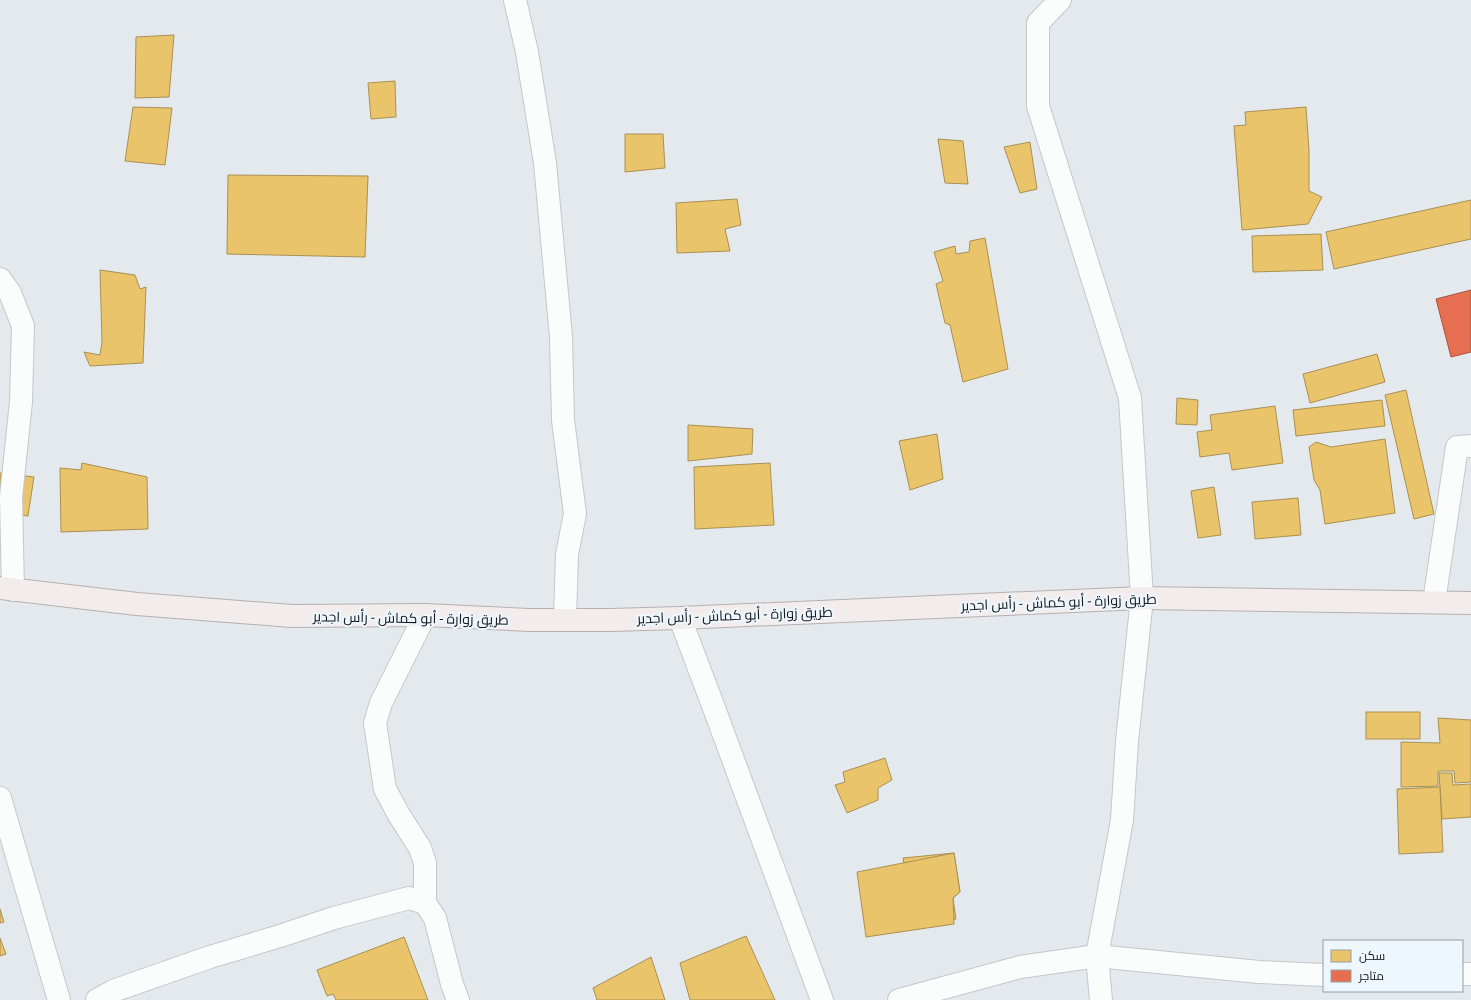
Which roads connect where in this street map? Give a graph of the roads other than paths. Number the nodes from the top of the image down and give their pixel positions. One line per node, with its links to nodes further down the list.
1 (515, 0): 11 (street)
2 (1060, 0): 6 (street)
3 (0, 279): 5 (street)
4 (1471, 446): 7 (street)
5 (7, 589): 9 (main road, طريق زوارة - أبو كماش - رأس اجدير)
6 (1142, 598): 7 (main road, طريق زوارة - أبو كماش - رأس اجدير); 10 (main road, طريق زوارة - أبو كماش - رأس اجدير); 14 (street)
7 (1434, 602): 8 (main road, طريق زوارة - أبو كماش - رأس اجدير)
8 (1471, 603)
9 (425, 615): 11 (main road, طريق زوارة - أبو كماش - رأس اجدير); 13 (street)
10 (680, 618): 11 (main road, طريق زوارة - أبو كماش - رأس اجدير); 19 (street)
11 (565, 619)
12 (0, 798): 16 (street)
13 (425, 903): 17 (street); 18 (street)
14 (1097, 956): 15 (street); 20 (street); 21 (street)
15 (1323, 975)
16 (59, 1000)
17 (97, 1000)
18 (458, 1000)
19 (822, 1000)
20 (899, 1000)
21 (1102, 1000)

